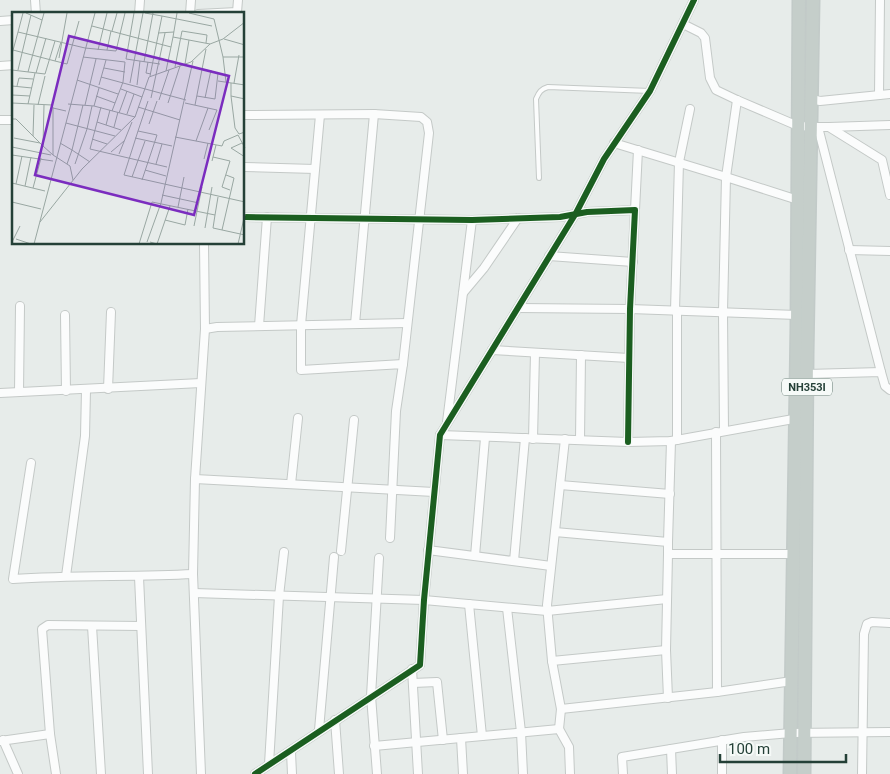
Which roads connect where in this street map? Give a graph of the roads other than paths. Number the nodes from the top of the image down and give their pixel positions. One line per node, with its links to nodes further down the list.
1 (694, 0): 5 (street)
2 (799, 0): 16 (highway, NH353I)
3 (812, 0): 9 (highway, NH353I)
4 (880, 0): 8 (street)
5 (683, 24): 6 (street); 10 (street)
6 (650, 91): 18 (street); 26 (lane)
7 (890, 94): 8 (street)
8 (879, 95): 9 (street)
9 (812, 99): 16 (highway, NH353I)
10 (737, 100): 16 (street); 25 (street)
11 (690, 109): 21 (street)
12 (374, 114): 14 (street); 34 (street); 36 (street)
13 (245, 115): 14 (street)
14 (320, 115): 24 (street)
15 (890, 125): 17 (street)
16 (809, 126): 17 (street); 28 (highway, NH353I); 39 (street); 63 (highway, NH353I)
17 (829, 127): 20 (street)
18 (614, 143): 19 (street); 30 (street)
19 (638, 150): 21 (street); 29 (street)
20 (882, 160): 22 (street); 27 (street)
21 (680, 162): 25 (street); 47 (street)
22 (890, 165)
23 (245, 167): 24 (street)
24 (315, 169): 33 (street)
25 (726, 177): 28 (street); 49 (street)
26 (540, 178)
27 (890, 195)
28 (798, 200): 50 (highway, NH353I)
29 (635, 210): 30 (street); 42 (street)
30 (576, 213): 35 (street); 41 (street)
31 (245, 217): 32 (street)
32 (267, 218): 33 (street); 55 (street)
33 (311, 218): 34 (street); 54 (street)
34 (364, 218): 36 (street); 53 (street)
35 (518, 218): 37 (street); 43 (street)
36 (419, 219): 37 (street); 52 (street)
37 (472, 220): 43 (street)
38 (204, 245): 56 (street)
39 (849, 250): 40 (street); 62 (street)
40 (890, 251)
41 (549, 256): 42 (street); 45 (street)
42 (633, 262): 46 (street)
43 (463, 294): 74 (street)
44 (20, 306): 69 (street)
45 (518, 308): 46 (street); 57 (street)
46 (630, 309): 47 (street); 60 (street)
47 (676, 311): 49 (street); 82 (street)
48 (111, 312): 65 (street)
49 (723, 312): 50 (street); 75 (street)
50 (797, 315): 72 (highway, NH353I)
51 (65, 316): 68 (street)
52 (407, 323): 53 (street); 61 (street)
53 (355, 324): 54 (street)
54 (301, 325): 55 (street); 61 (street)
55 (259, 326): 56 (street)
56 (205, 330): 64 (street)
57 (492, 350): 58 (street); 74 (street)
58 (535, 353): 59 (street); 79 (street)
59 (581, 356): 60 (street); 81 (street)
60 (629, 358): 83 (street)
61 (403, 364): 89 (street)
62 (881, 372): 63 (street); 67 (street)
63 (807, 374): 72 (highway, NH353I)
64 (201, 383): 65 (street); 85 (street)
65 (108, 389): 66 (street)
66 (86, 390): 68 (street); 107 (street)
67 (890, 390)
68 (66, 391): 69 (street)
69 (19, 392): 70 (street)
70 (0, 393)
71 (298, 418): 86 (street)
72 (801, 418): 75 (street); 100 (highway, NH353I); 135 (highway, NH353I)
73 (354, 420): 88 (street)
74 (447, 424): 77 (street)
75 (724, 431): 76 (street)
76 (716, 432): 82 (street); 99 (street)
77 (440, 435): 78 (street); 90 (street)
78 (485, 438): 79 (street); 102 (street)
79 (529, 438): 80 (street); 104 (street)
80 (565, 439): 81 (street); 87 (street)
81 (580, 440): 83 (street)
82 (674, 440): 83 (street); 91 (street)
83 (628, 442)
84 (31, 463): 107 (street)
85 (195, 479): 86 (street); 106 (street)
86 (291, 484): 88 (street)
87 (560, 485): 91 (street); 92 (street)
88 (347, 487): 89 (street); 96 (street)
89 (394, 490): 90 (street); 93 (street)
90 (434, 492): 95 (street)
91 (670, 494): 94 (street)
92 (555, 532): 94 (street); 105 (street)
93 (390, 538)
94 (668, 542): 98 (street)
95 (428, 550): 102 (street); 114 (street)
96 (341, 551)
97 (284, 552): 110 (street)
98 (668, 554): 99 (street); 113 (street)
99 (716, 554): 100 (street); 126 (street)
100 (794, 554): 124 (highway, NH353I)
101 (334, 556): 111 (street)
102 (474, 556): 104 (street)
103 (379, 558): 112 (street)
104 (514, 561): 105 (street)
105 (551, 566): 117 (street)
106 (193, 574): 108 (street); 109 (street)
107 (66, 576): 108 (street)
108 (139, 576): 120 (street)
109 (194, 593): 110 (street); 152 (street)
110 (279, 596): 111 (street); 147 (street)
111 (329, 598): 112 (street); 131 (street)
112 (376, 599): 114 (street); 127 (street)
113 (666, 599): 117 (street); 121 (street)
114 (424, 600): 115 (street); 123 (street)
115 (469, 604): 116 (street); 138 (street)
116 (507, 608): 117 (street); 133 (street)
117 (547, 611): 122 (street)
118 (890, 623): 136 (street)
119 (92, 626): 120 (street); 137 (street); 150 (street)
120 (141, 626): 151 (street)
121 (666, 650): 122 (street); 128 (street)
122 (552, 661): 129 (street)
123 (412, 670): 125 (street); 127 (street)
124 (792, 682): 126 (street); 135 (highway, NH353I)
125 (413, 683): 141 (street); 143 (street)
126 (717, 692): 128 (street)
127 (371, 696): 130 (street); 144 (street)
128 (668, 698): 129 (street)
129 (561, 709): 132 (street)
130 (335, 720): 131 (street); 155 (street)
131 (319, 730): 146 (street)
132 (559, 730): 133 (street); 160 (street)
133 (521, 732): 138 (street); 159 (street)
134 (890, 732): 136 (street)
135 (798, 733): 136 (street); 142 (street); 164 (highway, NH353I); 165 (highway, NH353I)
136 (863, 733): 166 (street)
137 (50, 734): 140 (street); 149 (street)
138 (482, 736): 139 (street)
139 (460, 738): 141 (street); 158 (street)
140 (2, 740): 148 (street)
141 (443, 740): 143 (street)
142 (722, 740): 145 (street); 163 (street)
143 (416, 743): 144 (street); 157 (street)
144 (374, 746): 156 (street)
145 (671, 749): 161 (street); 162 (street)
146 (291, 752): 147 (street); 154 (street)
147 (269, 764): 153 (street)
148 (18, 774)
149 (56, 774)
150 (101, 774)
151 (148, 774)
152 (201, 774)
153 (255, 774)
154 (292, 774)
155 (339, 774)
156 (377, 774)
157 (418, 774)
158 (463, 774)
159 (523, 774)
160 (570, 774)
161 (623, 774)
162 (672, 774)
163 (722, 774)
164 (790, 774)
165 (804, 774)
166 (862, 774)

